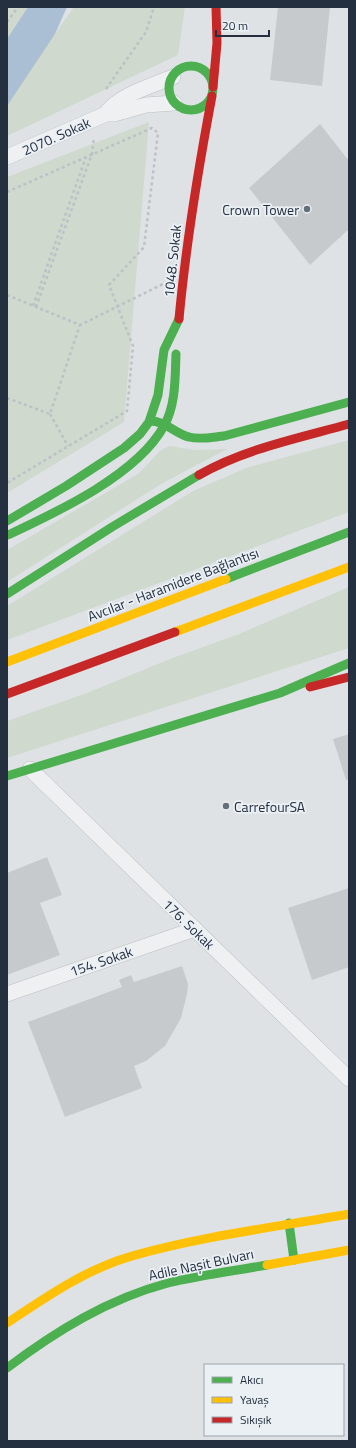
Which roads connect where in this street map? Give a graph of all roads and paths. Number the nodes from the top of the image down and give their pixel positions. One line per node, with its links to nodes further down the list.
1 (18, 7): 4 (path)
2 (154, 7): 11 (path)
3 (215, 7): 5 (main road); 9 (main road)
4 (7, 22)
5 (208, 34)
6 (198, 56): 7 (main road)
7 (188, 66): 8 (main road); 9 (main road)
8 (172, 76): 10 (main road); 11 (street)
9 (212, 91): 10 (main road); 17 (main road)
10 (178, 106): 11 (street); 12 (main road)
11 (101, 116): 14 (path); 15 (street, 2070. Sokak)
12 (189, 118)
13 (194, 140): 17 (main road)
14 (92, 154): 16 (path); 21 (path); 22 (path)
15 (7, 157)
16 (86, 157): 18 (path); 21 (path)
17 (195, 185): 19 (main road, 1048. Sokak)
18 (7, 192)
19 (183, 274): 22 (path); 24 (main road, 1048. Sokak)
20 (7, 295): 21 (path)
21 (35, 306): 23 (path)
22 (118, 306): 23 (path); 31 (path)
23 (80, 325): 27 (path)
24 (171, 338): 28 (main road, 1048. Sokak); 29 (main road)
25 (7, 398): 27 (path)
26 (349, 402): 29 (main road)
27 (50, 414): 31 (path)
28 (149, 422): 29 (main road); 33 (main road)
29 (165, 424): 35 (main road)
30 (349, 424): 37 (main road)
31 (68, 446): 32 (path)
32 (7, 483)
33 (7, 521)
34 (349, 532): 38 (main road, Avcılar - Haramidere Bağlantısı)
35 (7, 535)
36 (349, 567): 42 (main road)
37 (7, 594)
38 (7, 662)
39 (349, 662): 41 (main road)
40 (349, 678): 41 (main road)
41 (280, 693): 43 (main road)
42 (7, 694)
43 (30, 769): 44 (main road); 45 (street, 176. Sokak)
44 (7, 776)
45 (195, 929): 46 (street, 154. Sokak); 47 (street, 176. Sokak)
46 (7, 994)
47 (349, 1079)
48 (349, 1214): 49 (main road, Adile Naşit Bulvarı)
49 (289, 1224): 51 (main road); 52 (main road, Adile Naşit Bulvarı)
50 (349, 1250): 51 (main road, Adile Naşit Bulvarı)
51 (294, 1260): 53 (main road, Adile Naşit Bulvarı)
52 (7, 1323)
53 (7, 1368)

